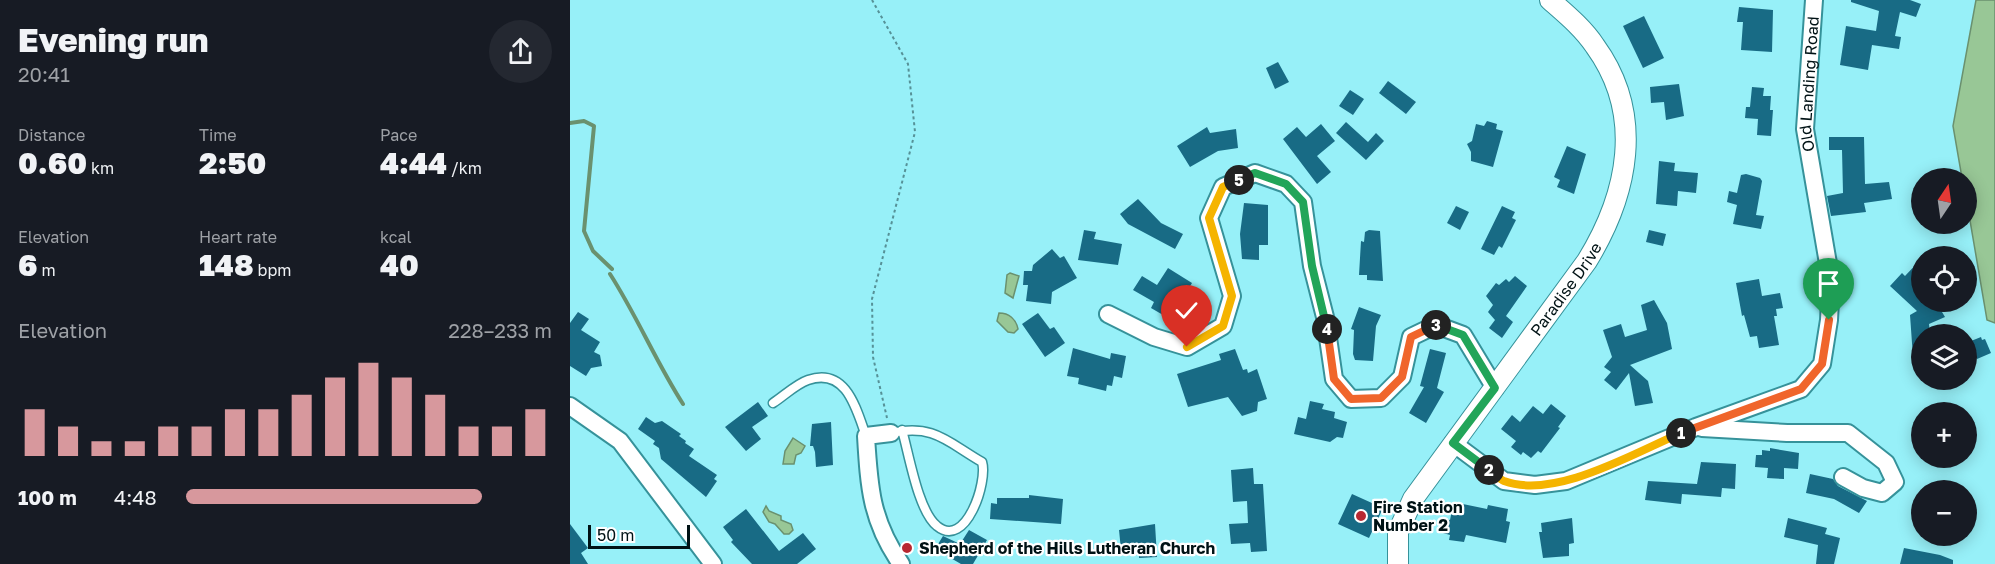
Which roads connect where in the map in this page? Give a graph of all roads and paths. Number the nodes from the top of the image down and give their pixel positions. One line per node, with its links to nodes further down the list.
1 (872, 0): 9 (path)
2 (1550, 0): 5 (street, Paradise Drive)
3 (1814, 0): 8 (street, Old Landing Road)
4 (1107, 314): 5 (street)
5 (1495, 388): 11 (street, Paradise Drive)
6 (773, 404): 10 (lane)
7 (570, 406): 13 (street)
8 (1696, 427): 11 (street, Old Landing Road); 12 (street)
9 (896, 432): 9 (lane); 10 (street)
10 (866, 435): 14 (street)
11 (1453, 443): 15 (street, Paradise Drive)
12 (1843, 477)
13 (713, 564)
14 (901, 564)
15 (1398, 564)

